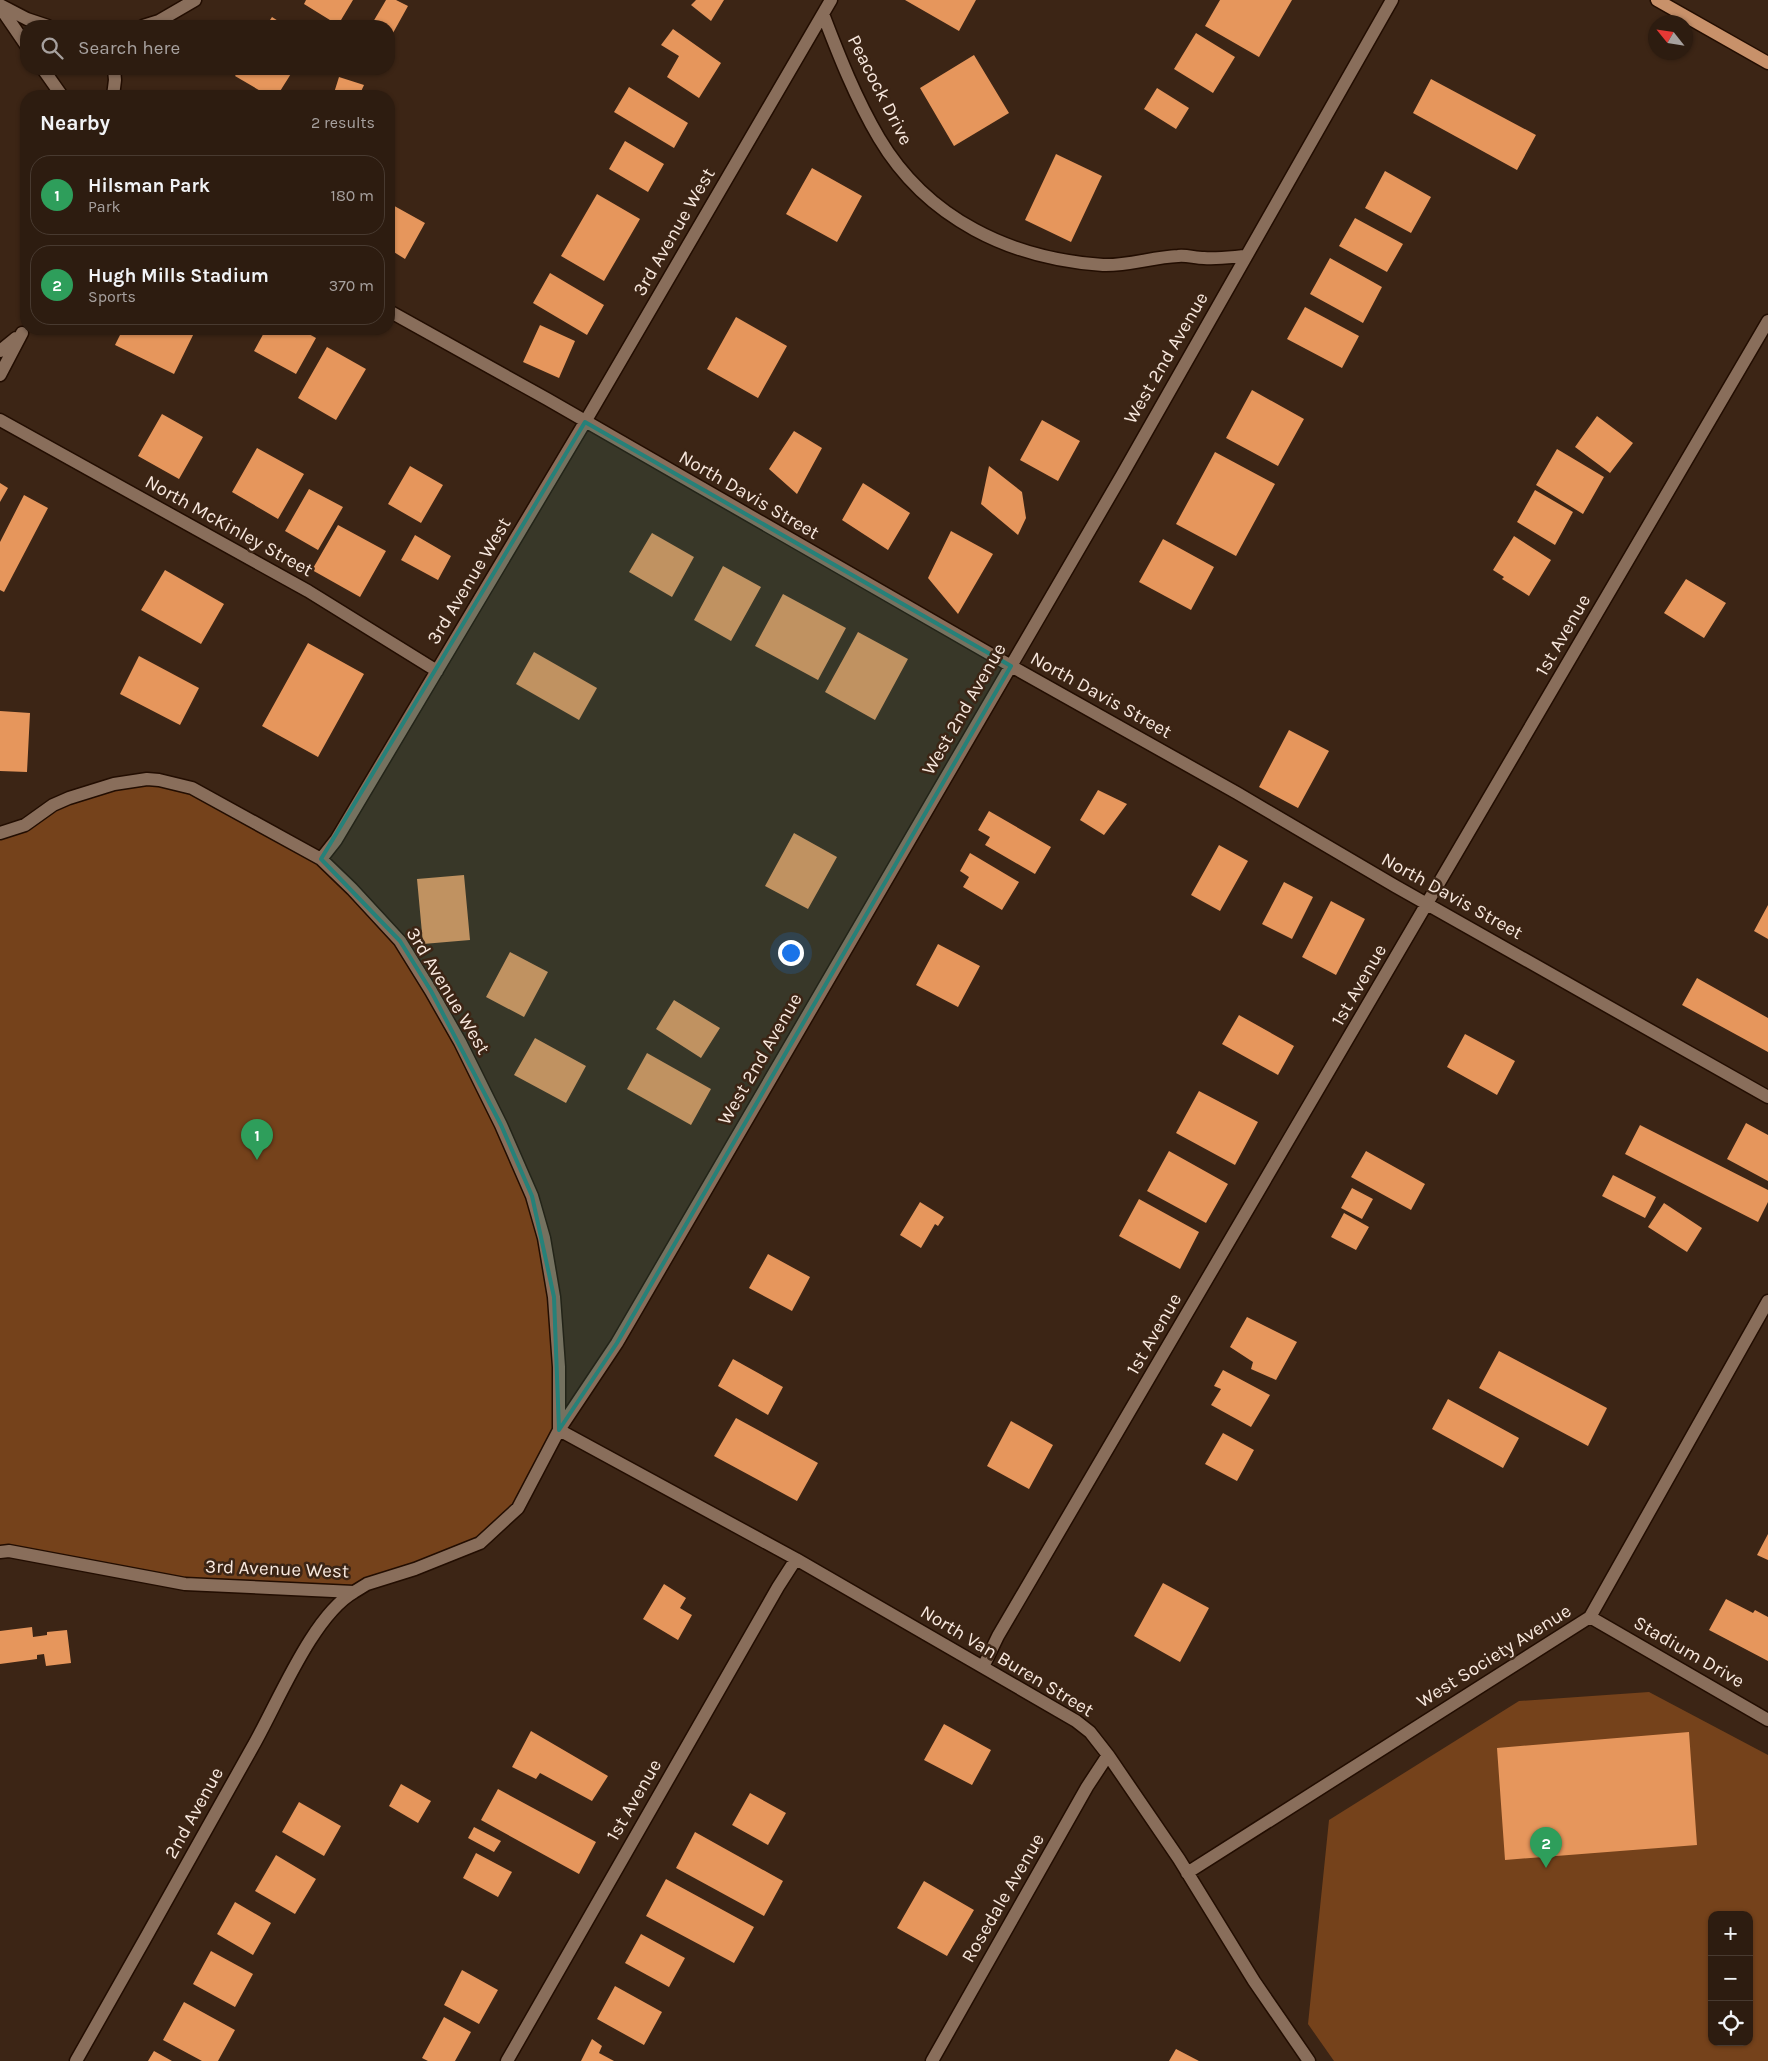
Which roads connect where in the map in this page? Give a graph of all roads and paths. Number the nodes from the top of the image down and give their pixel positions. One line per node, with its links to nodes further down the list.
1 (195, 0): 8 (street)
2 (831, 0): 6 (street, 3rd Avenue West)
3 (1392, 0): 15 (street, West 2nd Avenue)
4 (1657, 0): 10 (main road)
5 (0, 6): 7 (street); 9 (street)
6 (822, 14): 15 (street, Peacock Drive); 23 (street, 3rd Avenue West)
7 (30, 20)
8 (162, 20)
9 (20, 35)
10 (1767, 59)
11 (47, 75): 13 (street)
12 (115, 75): 14 (street)
13 (58, 90)
14 (114, 90)
15 (1246, 256): 24 (street, West 2nd Avenue)
16 (395, 314): 23 (street, North Davis Street)
17 (1768, 321): 28 (street, 1st Avenue)
18 (20, 334): 20 (street)
19 (21, 335): 21 (street)
20 (0, 351)
21 (0, 375)
22 (0, 420): 25 (street, North McKinley Street)
23 (585, 422): 24 (street, North Davis Street); 25 (street, 3rd Avenue West)
24 (1011, 666): 28 (street, North Davis Street); 31 (street, West 2nd Avenue)
25 (437, 671): 27 (street, 3rd Avenue West)
26 (0, 833): 27 (street)
27 (321, 860): 31 (street, 3rd Avenue West)
28 (1428, 904): 29 (street, North Davis Street); 36 (street, 1st Avenue)
29 (1768, 1097)
30 (1768, 1301): 35 (street, West Society Avenue)
31 (558, 1430): 33 (street, North Van Buren Street); 34 (street, 3rd Avenue West)
32 (0, 1552): 34 (street, 3rd Avenue West)
33 (796, 1559): 36 (street, North Van Buren Street); 41 (street, 1st Avenue)
34 (354, 1592): 40 (street, 2nd Avenue)
35 (1590, 1617): 37 (street, Stadium Drive); 39 (street, West Society Avenue)
36 (983, 1667): 38 (street, North Van Buren Street)
37 (1768, 1720)
38 (1108, 1755): 39 (street, North Van Buren Street); 42 (street, Rosedale Avenue)
39 (1187, 1873): 43 (street, North Van Buren Street)
40 (76, 2061)
41 (507, 2061)
42 (932, 2061)
43 (1308, 2061)

